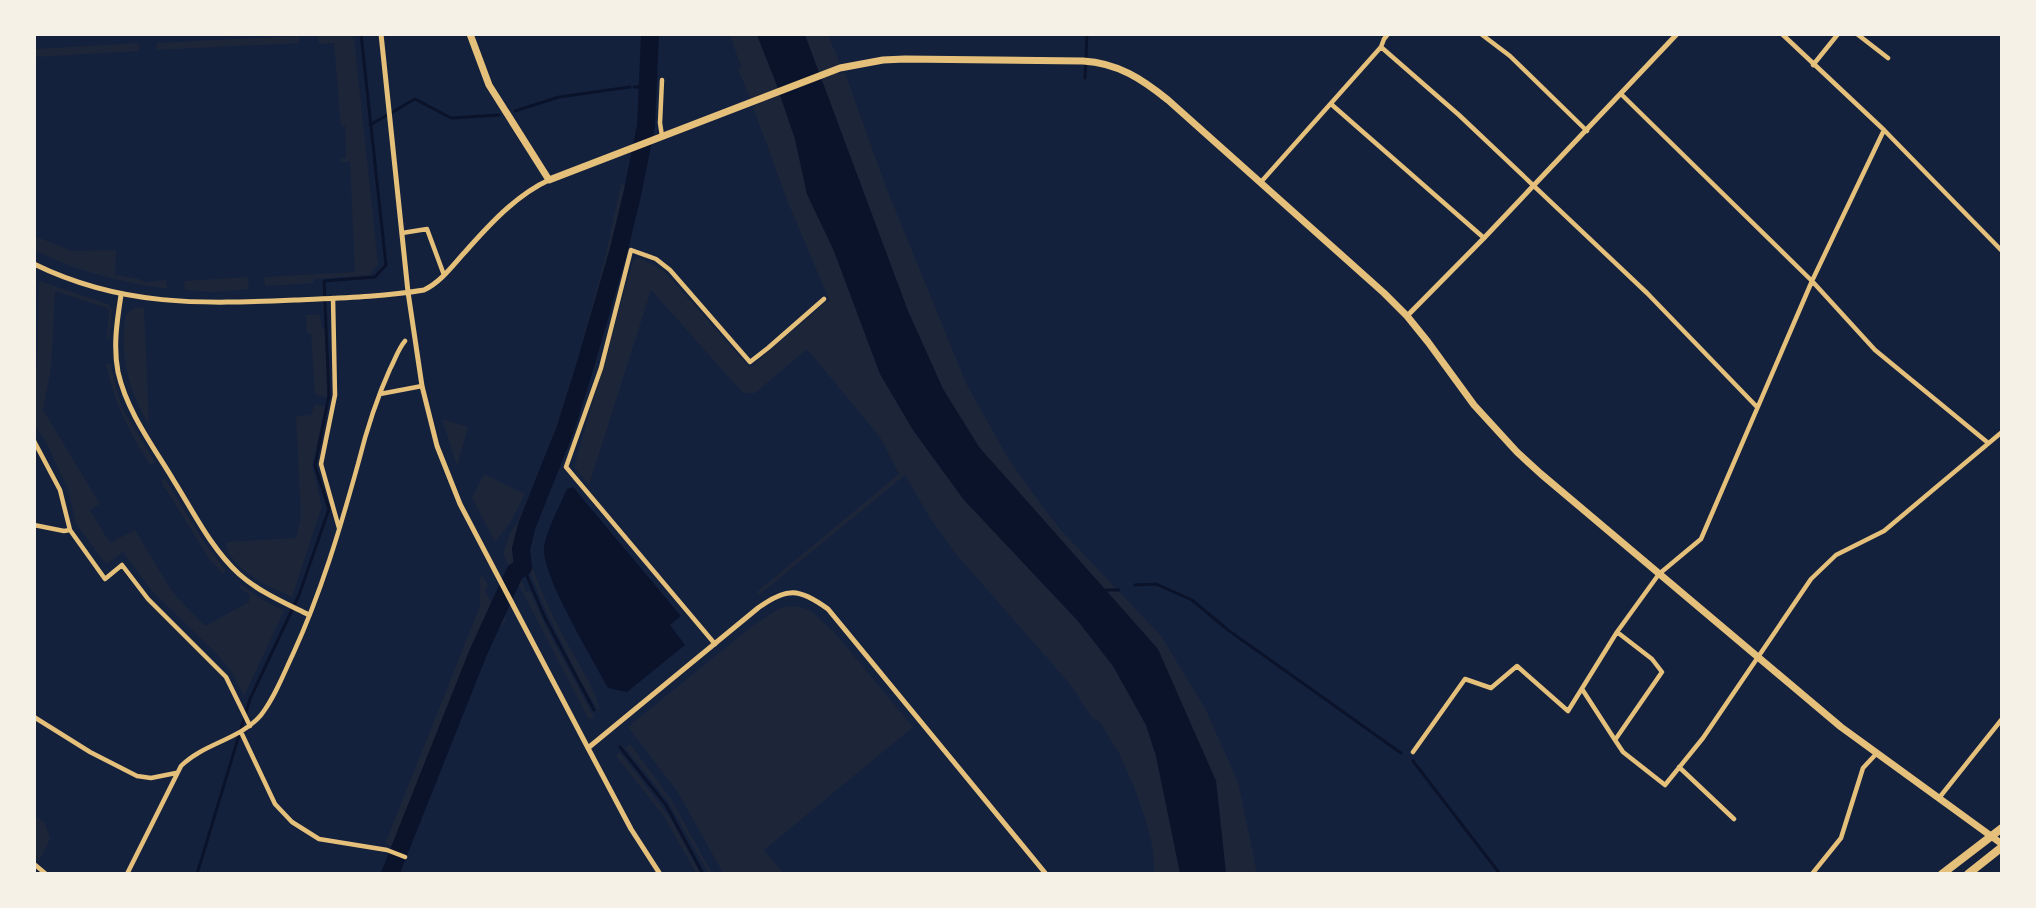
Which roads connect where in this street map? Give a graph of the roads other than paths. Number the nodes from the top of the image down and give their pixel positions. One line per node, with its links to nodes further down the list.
1 (381, 34): 21 (street)
2 (470, 34): 18 (main road)
3 (1388, 34): 9 (street)
4 (1481, 34): 16 (street)
5 (1677, 34): 13 (street)
6 (1782, 34): 11 (street)
7 (1838, 34): 11 (street)
8 (1860, 35): 10 (street)
9 (1381, 47): 14 (street); 20 (street)
10 (1888, 58)
11 (1813, 65): 15 (street)
12 (662, 80): 17 (street)
13 (1621, 94): 16 (street); 26 (street)
14 (1331, 104): 19 (street); 22 (street)
15 (1884, 130): 23 (street); 26 (street)
16 (1587, 131): 20 (street)
17 (658, 138): 18 (main road); 19 (main road)
18 (549, 180): 25 (street)
19 (1261, 182): 31 (main road)
20 (1534, 185): 22 (street); 35 (street)
21 (402, 232): 25 (street); 27 (street)
22 (1484, 238): 31 (street)
23 (2001, 251)
24 (34, 264): 28 (street)
25 (444, 275): 27 (street)
26 (1812, 281): 35 (street); 38 (street)
27 (408, 292): 29 (street); 33 (street)
28 (121, 295): 29 (street); 43 (street)
29 (333, 298): 41 (street)
30 (824, 299): 45 (street)
31 (1407, 316): 42 (main road)
32 (405, 341): 34 (street)
33 (422, 386): 34 (street); 53 (street)
34 (380, 394): 41 (street)
35 (1757, 407): 42 (street)
36 (2001, 432): 38 (street)
37 (34, 441): 40 (street)
38 (1988, 442): 46 (street)
39 (34, 525): 40 (street)
40 (70, 530): 50 (street)
41 (340, 531): 43 (street)
42 (1659, 574): 44 (street); 46 (main road)
43 (309, 615): 50 (street)
44 (1617, 632): 47 (street); 52 (street)
45 (715, 644): 53 (street); 68 (street)
46 (1758, 658): 55 (main road); 56 (street)
47 (1582, 689): 52 (street); 54 (street)
48 (34, 717): 57 (street)
49 (2001, 719): 58 (street)
50 (250, 726): 51 (street)
51 (241, 732): 57 (street); 63 (street)
52 (1616, 740): 56 (street)
53 (588, 748): 67 (street)
54 (1413, 752)
55 (1877, 753): 58 (main road); 69 (street)
56 (1679, 767): 59 (street)
57 (176, 773): 66 (street)
58 (1939, 798): 61 (main road)
59 (1734, 819)
60 (2001, 828): 61 (highway)
61 (1991, 836): 62 (main road); 70 (highway)
62 (2001, 845): 71 (highway)
63 (405, 857)
64 (34, 864): 65 (street)
65 (46, 873)
66 (127, 873)
67 (660, 873)
68 (1046, 873)
69 (1812, 873)
70 (1942, 873)
71 (1968, 873)

